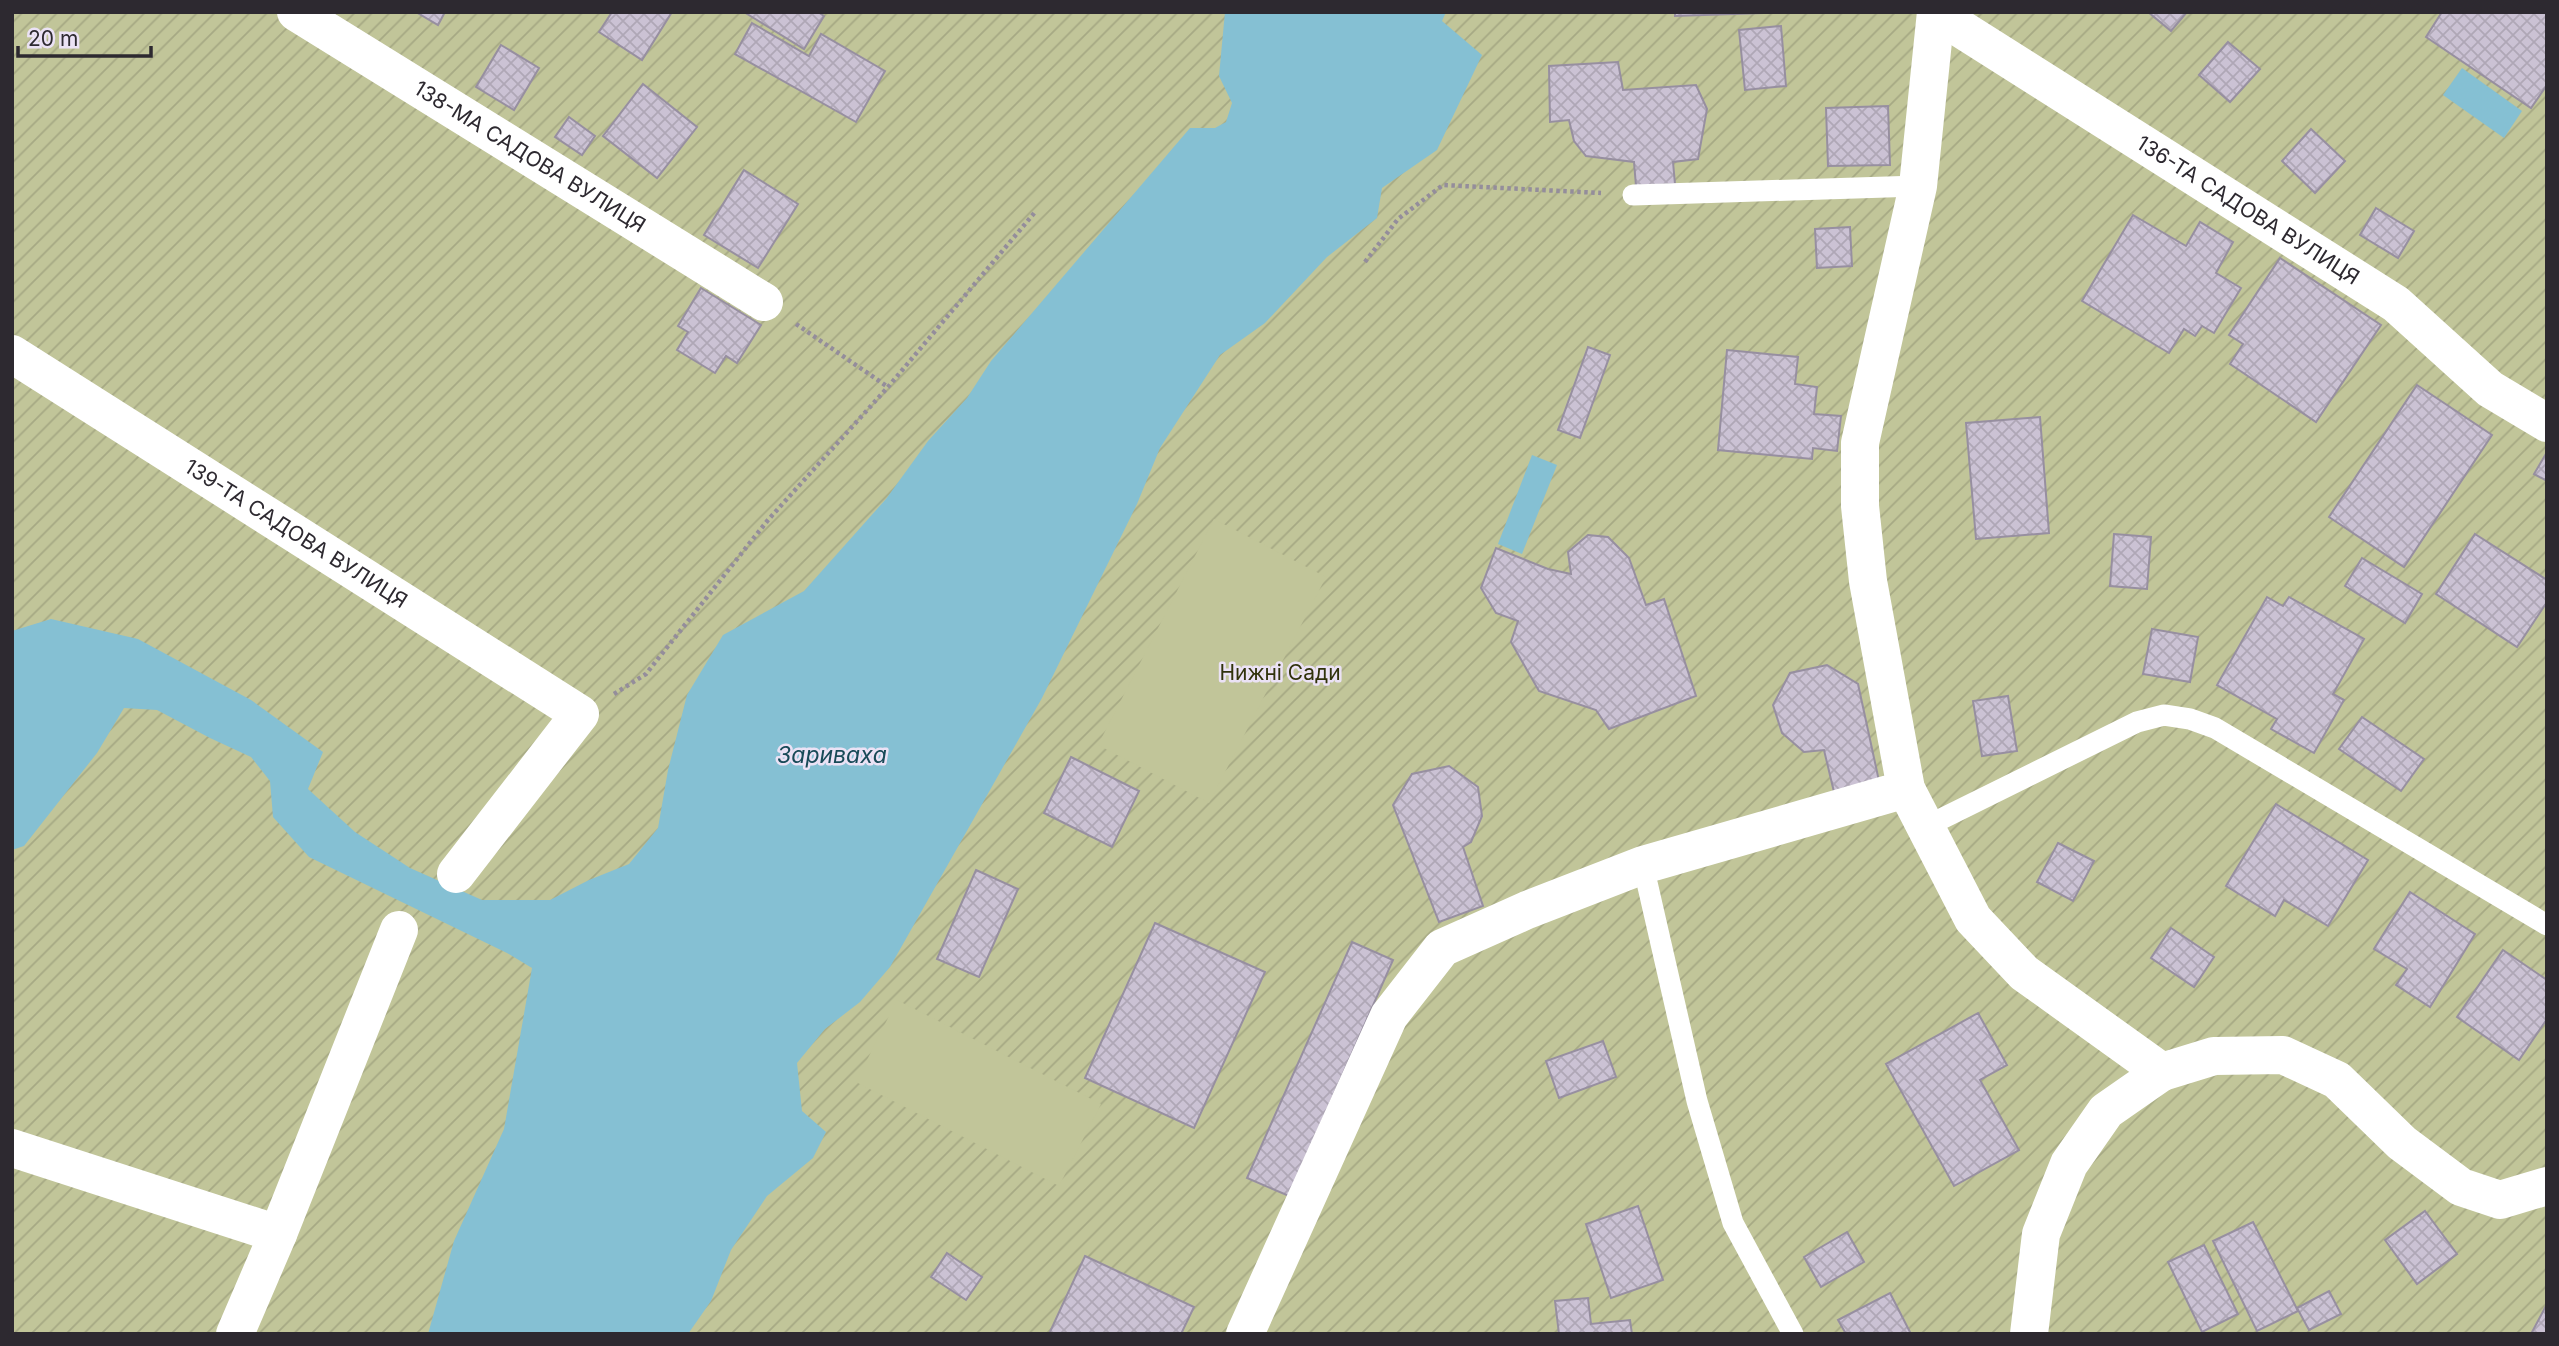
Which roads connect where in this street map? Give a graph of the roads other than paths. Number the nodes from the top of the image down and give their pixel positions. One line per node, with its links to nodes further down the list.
1 (296, 12): 5 (street, 138-МА САДОВА ВУЛИЦЯ)
2 (1936, 13): 3 (street); 7 (street, 136-ТА САДОВА ВУЛИЦЯ)
3 (1918, 186): 4 (lane); 8 (street)
4 (1633, 195)
5 (764, 302)
6 (12, 354): 11 (street, 139-ТА САДОВА ВУЛИЦЯ)
7 (2547, 423)
8 (1906, 789): 9 (street); 10 (street)
9 (1925, 827): 12 (lane); 14 (street)
10 (1643, 865): 20 (street); 21 (lane)
11 (456, 874)
12 (2547, 925)
13 (400, 930): 17 (street)
14 (2162, 1072): 16 (street); 18 (street)
15 (12, 1148): 17 (street)
16 (2547, 1186)
17 (278, 1234): 19 (street)
18 (2035, 1325)
19 (235, 1334)
20 (1245, 1334)
21 (1793, 1334)

